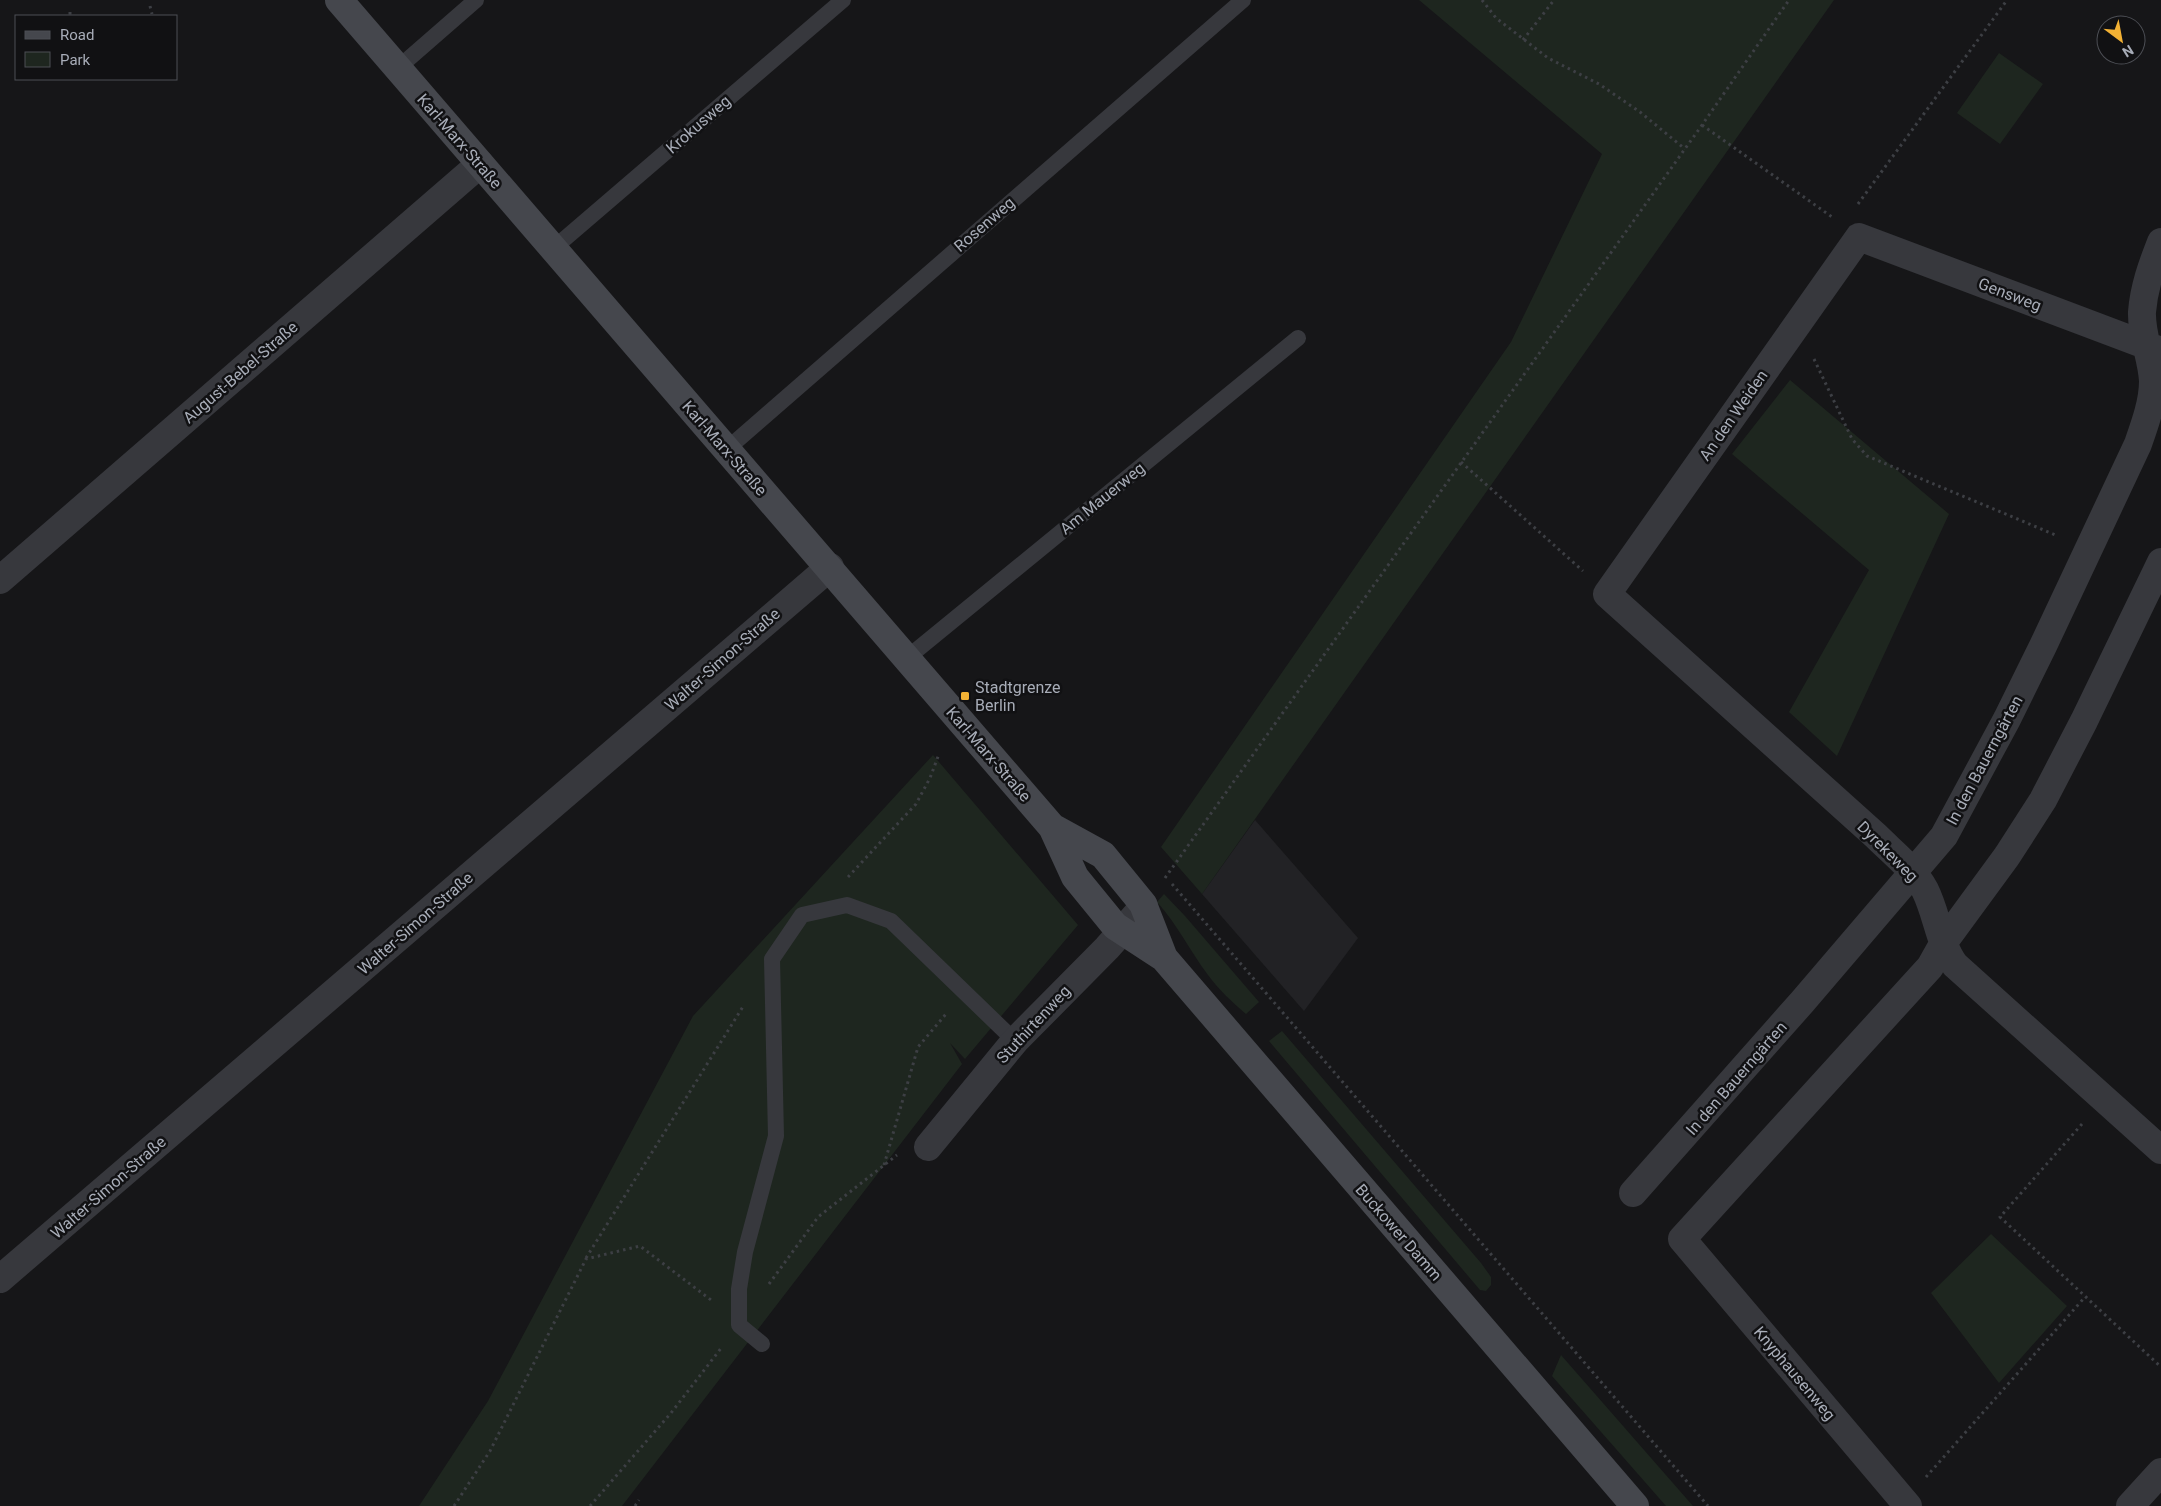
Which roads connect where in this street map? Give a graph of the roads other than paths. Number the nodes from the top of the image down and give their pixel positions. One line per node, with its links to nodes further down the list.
1 (339, 0): 5 (main road, Karl-Marx-Straße)
2 (476, 0): 5 (lane)
3 (843, 0): 9 (lane, Krokusweg)
4 (1244, 0): 12 (lane, Rosenweg)
5 (398, 68): 6 (main road, Karl-Marx-Straße)
6 (480, 164): 9 (main road, Karl-Marx-Straße); 15 (street, August-Bebel-Straße)
7 (1859, 237): 11 (street, Gensweg); 16 (street, An den Weiden)
8 (2161, 242): 11 (street, In den Bauerngärten)
9 (554, 248): 12 (main road, Karl-Marx-Straße)
10 (1298, 338): 17 (lane, Am Mauerweg)
11 (2154, 349): 19 (street, In den Bauerngärten)
12 (726, 450): 14 (main road, Karl-Marx-Straße)
13 (2161, 562): 24 (street)
14 (830, 566): 17 (main road, Karl-Marx-Straße); 30 (street, Walter-Simon-Straße)
15 (0, 580)
16 (1607, 594): 19 (street, Dyrekeweg)
17 (907, 658): 18 (main road, Karl-Marx-Straße)
18 (1052, 827): 20 (main road, Karl-Marx-Straße); 21 (main road, Karl-Marx-Straße)
19 (1912, 873): 24 (street, Dyrekeweg); 29 (street, In den Bauerngärten)
20 (1123, 879): 22 (main road, Buckower Damm)
21 (1096, 902): 23 (main road, Buckower Damm)
22 (1144, 906): 23 (street, Stuthirtenweg); 25 (main road, Buckower Damm)
23 (1121, 930): 25 (main road, Buckower Damm); 26 (street, Stuthirtenweg)
24 (1944, 942): 28 (street, Dyrekeweg); 33 (street, Knyphausenweg)
25 (1164, 958): 34 (main road, Buckower Damm)
26 (1015, 1041): 27 (street, Stuthirtenweg); 31 (lane)
27 (928, 1147)
28 (2161, 1150)
29 (1633, 1193)
30 (0, 1279)
31 (762, 1344)
32 (2161, 1472): 35 (street)
33 (1906, 1503)
34 (1635, 1506)
35 (2130, 1506)

